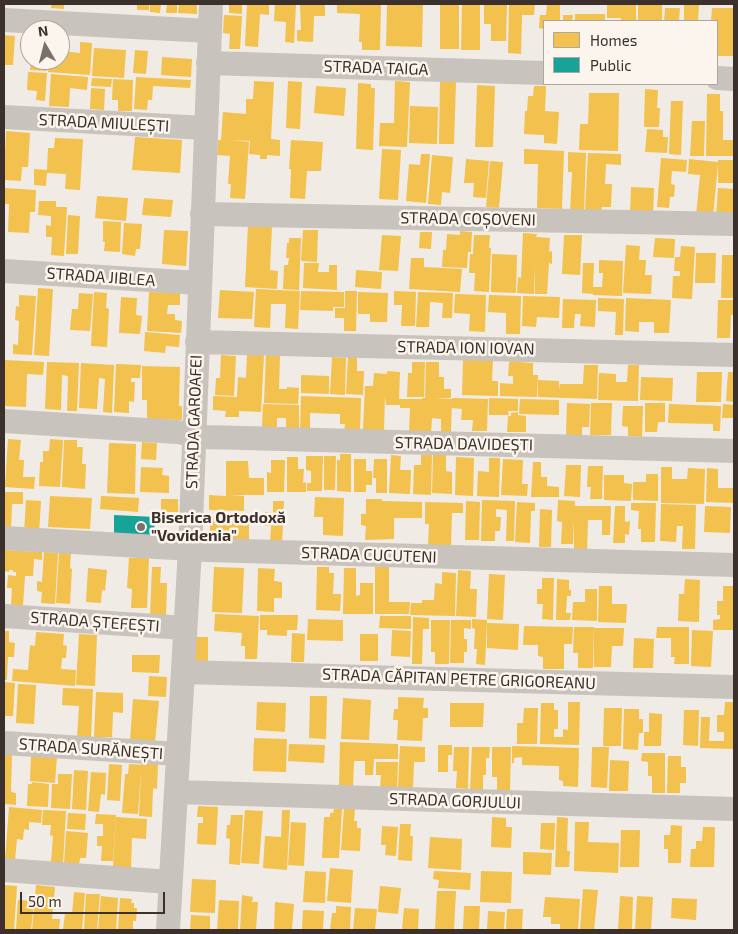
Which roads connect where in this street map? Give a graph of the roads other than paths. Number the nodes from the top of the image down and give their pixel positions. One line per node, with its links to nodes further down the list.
1 (211, 4): 3 (street, STRADA GAROAFEI)
2 (4, 20): 3 (street)
3 (210, 32): 4 (street, STRADA GAROAFEI)
4 (208, 63): 5 (street, STRADA TAIGA); 9 (street, STRADA GAROAFEI)
5 (543, 73)
6 (718, 78): 7 (street)
7 (734, 78)
8 (4, 117): 9 (street, STRADA MIULEȘTI)
9 (205, 128): 10 (street, STRADA GAROAFEI)
10 (202, 214): 11 (street, STRADA COȘOVENI); 13 (street, STRADA GAROAFEI)
11 (734, 224)
12 (4, 271): 13 (street, STRADA JIBLEA)
13 (199, 283): 14 (street, STRADA GAROAFEI)
14 (197, 342): 15 (street, STRADA ION IOVAN); 17 (street, STRADA GAROAFEI)
15 (734, 355)
16 (4, 421): 17 (street, STRADA DAVIDEȘTI)
17 (194, 435): 18 (street, STRADA DAVIDEȘTI); 20 (street, STRADA GAROAFEI)
18 (734, 451)
19 (4, 538): 20 (street, STRADA CUCUTENI)
20 (190, 549): 21 (street, STRADA CUCUTENI); 23 (street, STRADA GAROAFEI)
21 (734, 565)
22 (4, 616): 23 (street, STRADA ȘTEFEȘTI)
23 (185, 628): 24 (street, STRADA GAROAFEI)
24 (183, 672): 25 (street, STRADA CĂPITAN PETRE GRIGOREANU); 27 (street, STRADA GAROAFEI)
25 (734, 687)
26 (4, 743): 27 (street, STRADA SURĂNEȘTI)
27 (178, 754): 28 (street, STRADA GAROAFEI)
28 (176, 792): 29 (street, STRADA GORJULUI); 31 (street, STRADA GAROAFEI)
29 (734, 809)
30 (4, 870): 31 (street)
31 (170, 882): 32 (street, STRADA GAROAFEI)
32 (168, 930)

